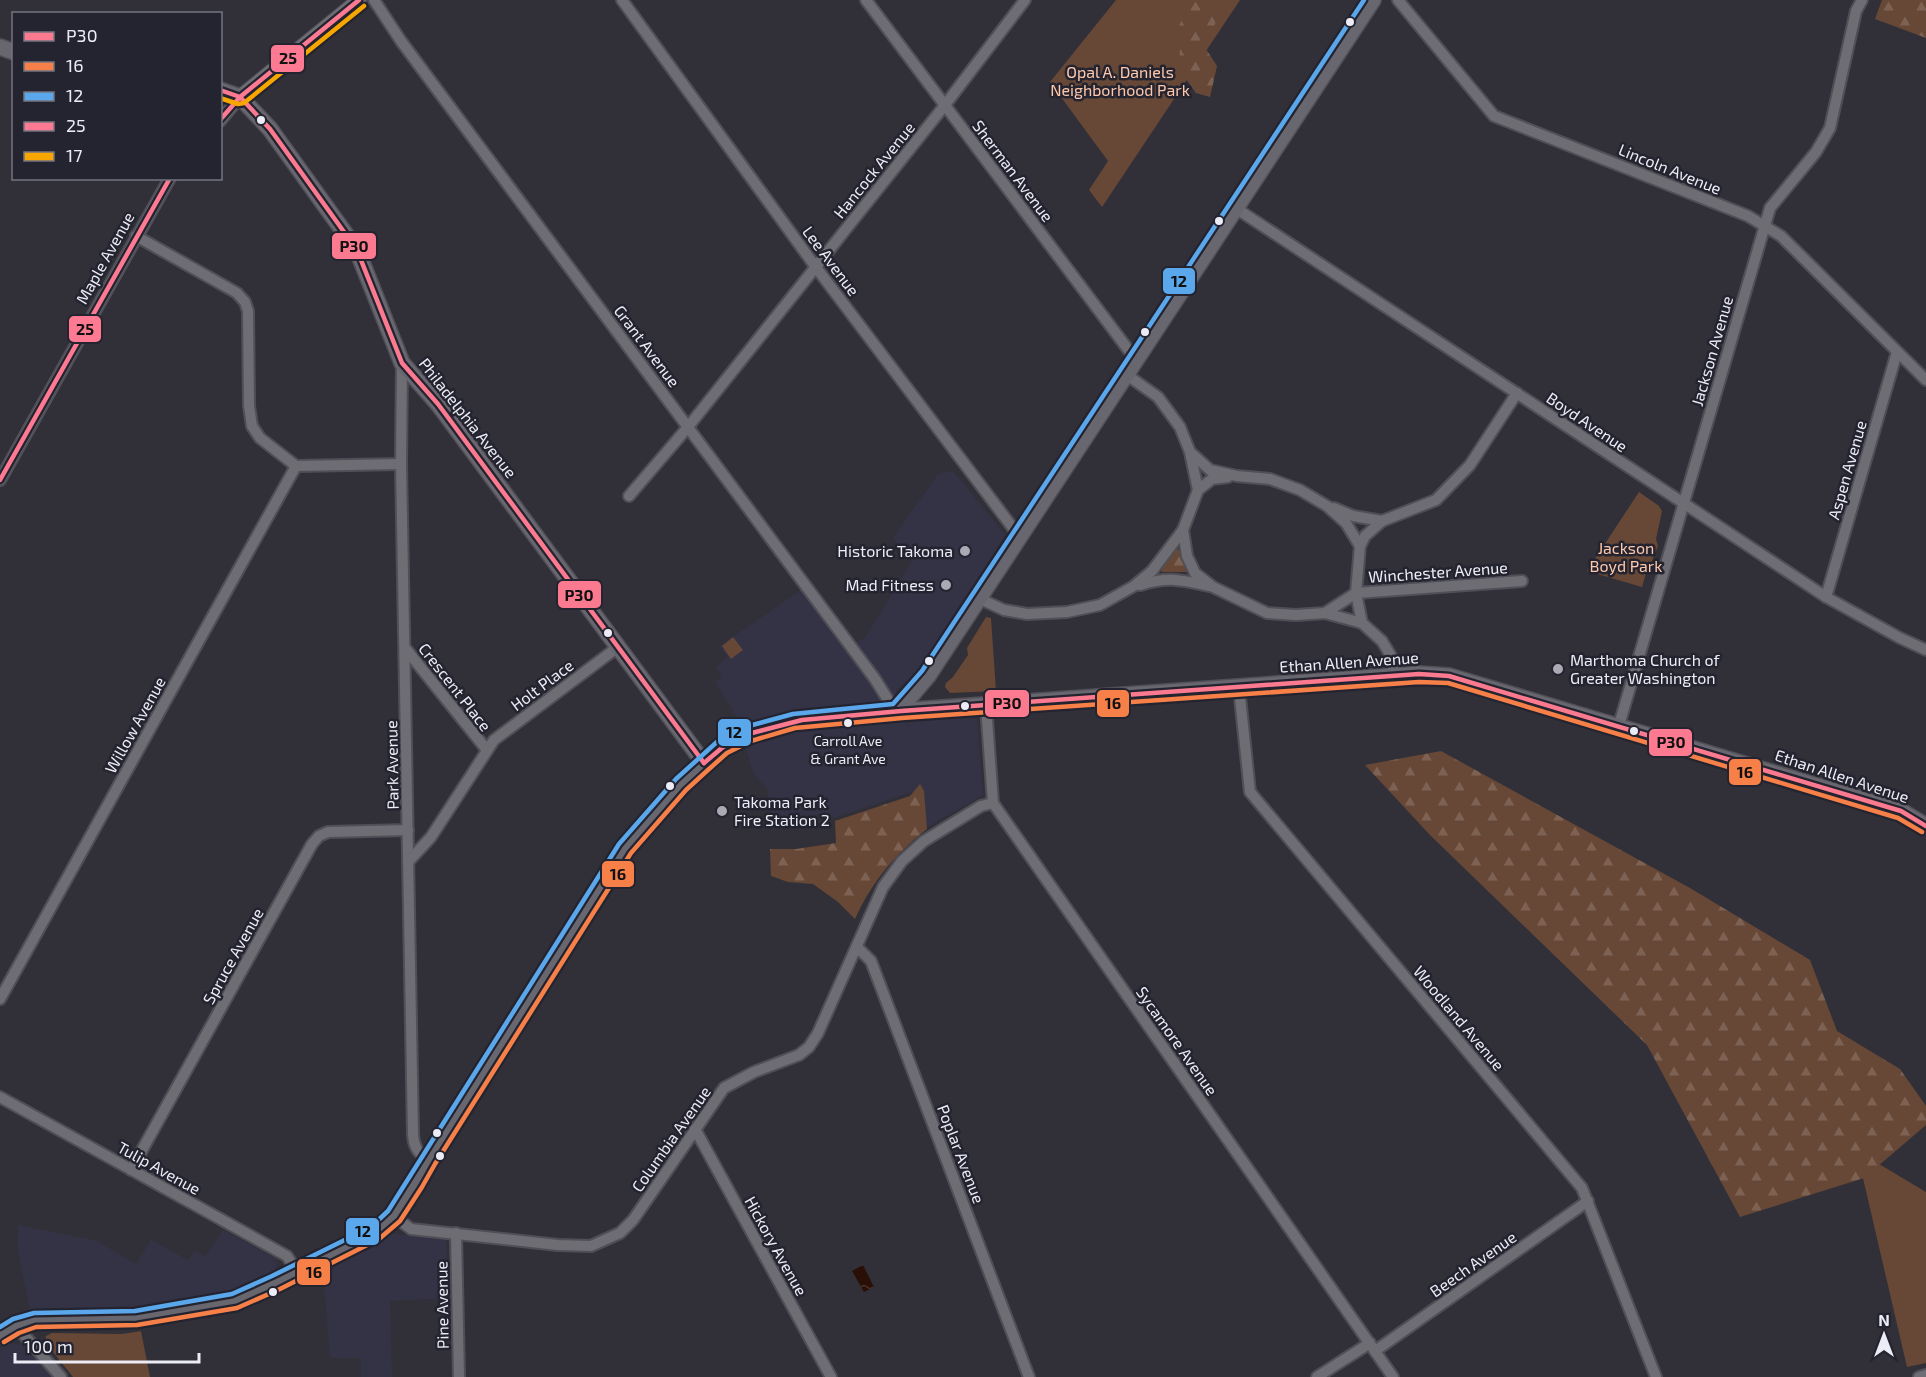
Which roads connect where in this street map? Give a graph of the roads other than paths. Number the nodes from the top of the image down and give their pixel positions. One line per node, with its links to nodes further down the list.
1 (359, 0): 10 (street)
2 (374, 0): 24 (street, Grant Avenue)
3 (622, 0): 17 (street, Lee Avenue)
4 (866, 0): 11 (street, Sherman Avenue)
5 (1026, 0): 11 (street, Hancock Avenue)
6 (1373, 0): 14 (main road)
7 (1398, 0): 15 (street, Lincoln Avenue)
8 (1862, 0): 15 (street, Jackson Avenue)
9 (222, 91): 10 (main road, Philadelphia Avenue)
10 (240, 98): 12 (street); 20 (main road, Philadelphia Avenue)
11 (945, 105): 17 (street, Hancock Avenue); 19 (street, Sherman Avenue)
12 (222, 119)
13 (169, 180): 16 (street, Maple Avenue)
14 (1237, 209): 19 (main road); 23 (street, Boyd Avenue)
15 (1764, 227): 18 (street, Lincoln Avenue); 32 (street, Jackson Avenue)
16 (136, 236): 27 (street); 29 (street, Maple Avenue)
17 (815, 266): 24 (street, Hancock Avenue); 36 (street, Lee Avenue)
18 (1897, 352): 22 (street, Lincoln Avenue); 42 (street, Aspen Avenue)
19 (1136, 360): 21 (main road)
20 (402, 363): 26 (street, Park Avenue); 47 (main road, Philadelphia Avenue)
21 (1127, 375): 25 (street); 36 (main road)
22 (1926, 380)
23 (1517, 393): 32 (street, Boyd Avenue); 34 (street)
24 (688, 427): 31 (street, Hancock Avenue); 52 (street, Grant Avenue)
25 (1190, 452): 28 (street); 30 (street)
26 (401, 464): 27 (street); 46 (street, Park Avenue)
27 (297, 466): 61 (street, Willow Avenue)
28 (1237, 476): 30 (street); 33 (street)
29 (0, 480)
30 (1198, 490): 35 (street)
31 (629, 496)
32 (1683, 504): 42 (street, Boyd Avenue); 53 (street, Jackson Avenue)
33 (1327, 506): 34 (street); 37 (street)
34 (1382, 521): 37 (street)
35 (1183, 530): 39 (street); 40 (street)
36 (1019, 536): 43 (main road)
37 (1360, 546): 41 (street)
38 (1522, 580): 41 (street, Winchester Avenue)
39 (1134, 586): 40 (street); 43 (street)
40 (1213, 587): 44 (street)
41 (1356, 589): 44 (street); 45 (street)
42 (1826, 597): 48 (street, Boyd Avenue)
43 (978, 598): 52 (main road)
44 (1325, 613): 45 (street)
45 (1362, 623): 49 (street)
46 (405, 647): 54 (street, Crescent Place); 58 (street, Park Avenue)
47 (618, 647): 54 (street, Holt Place); 55 (main road, Philadelphia Avenue)
48 (1926, 650)
49 (1394, 676): 50 (main road, Ethan Allen Avenue); 53 (main road, Ethan Allen Avenue)
50 (1239, 688): 51 (main road, Ethan Allen Avenue); 66 (street, Woodland Avenue)
51 (986, 706): 52 (main road, Ethan Allen Avenue); 56 (street)
52 (896, 711): 55 (main road, Ethan Allen Avenue)
53 (1619, 725): 57 (main road, Ethan Allen Avenue)
54 (486, 750): 59 (street, Crescent Place)
55 (704, 764): 64 (main road, Ethan Allen Avenue)
56 (993, 802): 60 (street, Columbia Avenue); 72 (street, Sycamore Avenue)
57 (1926, 826)
58 (408, 830): 59 (street, Park Avenue); 65 (street, Spruce Avenue)
59 (408, 862): 64 (street, Park Avenue)
60 (856, 947): 63 (street, Columbia Avenue); 77 (street, Poplar Avenue)
61 (0, 999)
62 (0, 1097): 65 (street, Tulip Avenue)
63 (695, 1129): 68 (street, Columbia Avenue); 76 (street, Hickory Avenue)
64 (428, 1160): 67 (main road, Ethan Allen Avenue)
65 (131, 1170): 69 (street, Tulip Avenue)
66 (1588, 1201): 72 (street, Beech Avenue); 80 (street, Woodland Avenue)
67 (394, 1216): 68 (street, Columbia Avenue); 69 (main road, Ethan Allen Avenue)
68 (456, 1233): 75 (street, Pine Avenue)
69 (297, 1272): 70 (main road, Ethan Allen Avenue)
70 (16, 1326): 71 (main road, Ethan Allen Avenue); 74 (street)
71 (0, 1336)
72 (1372, 1347): 78 (street, Beech Avenue); 79 (street, Sycamore Avenue)
73 (1926, 1375): 81 (street)
74 (61, 1377)
75 (459, 1377)
76 (831, 1377)
77 (1029, 1377)
78 (1317, 1377)
79 (1393, 1377)
80 (1656, 1377)
81 (1919, 1377)

